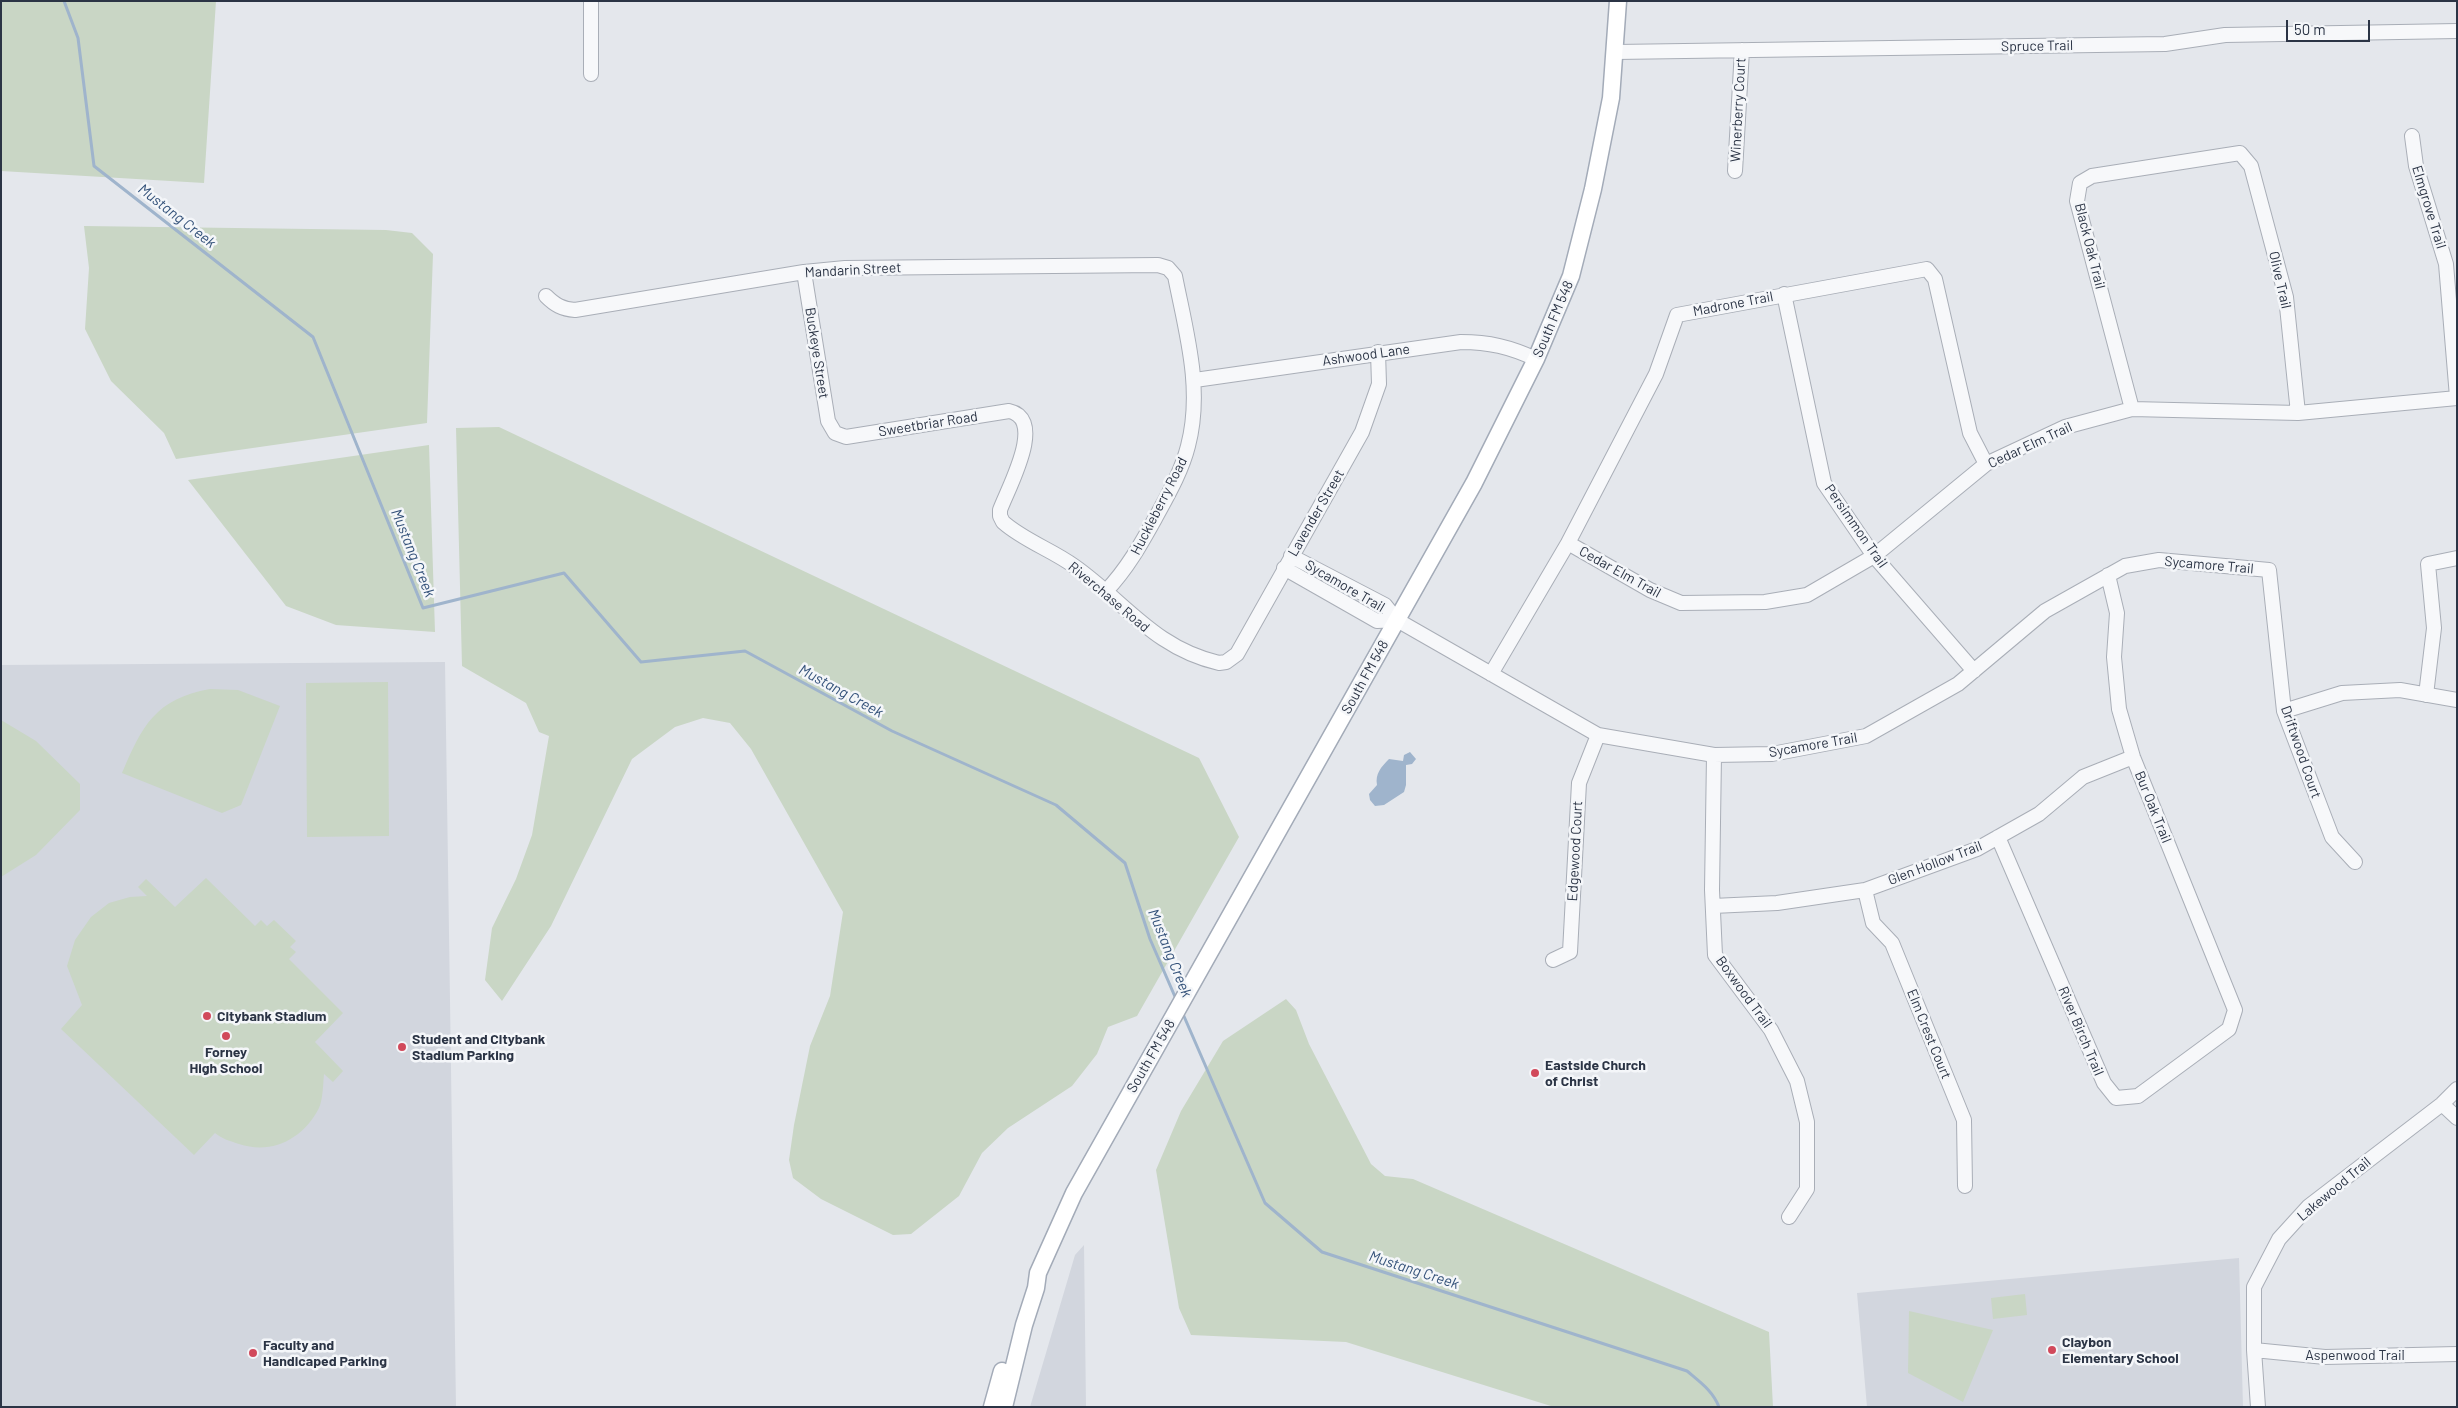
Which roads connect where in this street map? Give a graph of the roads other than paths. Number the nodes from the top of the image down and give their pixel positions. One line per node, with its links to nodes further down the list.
1 (590, 1): 6 (street)
2 (1618, 1): 5 (main road, South FM 548)
3 (2457, 32): 4 (street, Spruce Trail)
4 (1742, 50): 5 (street, Spruce Trail); 9 (street, Winerberry Court)
5 (1616, 52): 15 (main road, South FM 548)
6 (591, 74)
7 (2412, 136): 17 (street, Elmgrove Trail)
8 (2240, 153): 18 (street, Black Oak Trail); 19 (street, Olive Trail)
9 (1735, 171)
10 (1168, 268): 11 (street, Mandarin Street); 16 (street, Huckleberry Road)
11 (804, 272): 13 (street, Mandarin Street); 20 (street, Buckeye Street)
12 (1784, 294): 21 (street, Madrone Trail); 23 (street, Madrone Trail); 25 (street, Persimmon Trail)
13 (546, 296)
14 (1378, 352): 15 (street, Ashwood Lane); 16 (street, Ashwood Lane); 24 (street, Lavender Street)
15 (1536, 359): 31 (main road, South FM 548)
16 (1195, 380): 30 (street, Huckleberry Road)
17 (2457, 397): 19 (street, Cedar Elm Trail)
18 (2132, 409): 19 (street, Cedar Elm Trail); 21 (street, Cedar Elm Trail)
19 (2298, 413)
20 (835, 433): 22 (street, Sweetbriar Road)
21 (1986, 464): 25 (street, Cedar Elm Trail)
22 (1000, 516): 30 (street, Riverchase Road)
23 (1568, 543): 25 (street, Cedar Elm Trail); 34 (street, Madrone Trail)
24 (1292, 556): 27 (street, Lavender Street); 31 (street, Sycamore Trail)
25 (1874, 556): 33 (street, Persimmon Trail)
26 (2457, 558): 35 (street)
27 (1284, 568): 31 (street, Sycamore Trail); 32 (street, Lavender Street)
28 (2269, 570): 29 (street, Sycamore Trail); 37 (street, Driftwood Court)
29 (2108, 575): 33 (street, Sycamore Trail); 40 (street, Bur Oak Trail)
30 (1106, 591): 32 (street, Riverchase Road)
31 (1397, 620): 34 (street, Sycamore Trail); 52 (main road, South FM 548)
32 (1226, 662)
33 (1974, 671): 39 (street, Sycamore Trail)
34 (1491, 674): 38 (street, Sycamore Trail)
35 (2426, 695): 36 (street); 37 (street)
36 (2457, 700)
37 (2284, 711): 42 (street, Driftwood Court)
38 (1598, 735): 39 (street, Sycamore Trail); 45 (street, Edgewood Court)
39 (1714, 755): 44 (street, Boxwood Trail)
40 (2133, 757): 41 (street, Glen Hollow Trail); 46 (street, Bur Oak Trail)
41 (1998, 837): 43 (street, Glen Hollow Trail); 46 (street, River Birch Trail)
42 (2356, 862)
43 (1864, 890): 44 (street, Glen Hollow Trail); 50 (street, Elm Crest Court)
44 (1713, 906): 51 (street, Boxwood Trail)
45 (1554, 960)
46 (2229, 1029)
47 (2457, 1088): 48 (street, Lakewood Trail)
48 (2442, 1104): 49 (street); 53 (street, Lakewood Trail)
49 (2457, 1118)
50 (1965, 1186)
51 (1789, 1217)
52 (1038, 1273): 55 (main road, South FM 548); 56 (main road, South FM 548)
53 (2254, 1350): 54 (street, Aspenwood Trail); 57 (street, Lakewood Trail)
54 (2457, 1354)
55 (992, 1407)
56 (1004, 1407)
57 (2258, 1407)

